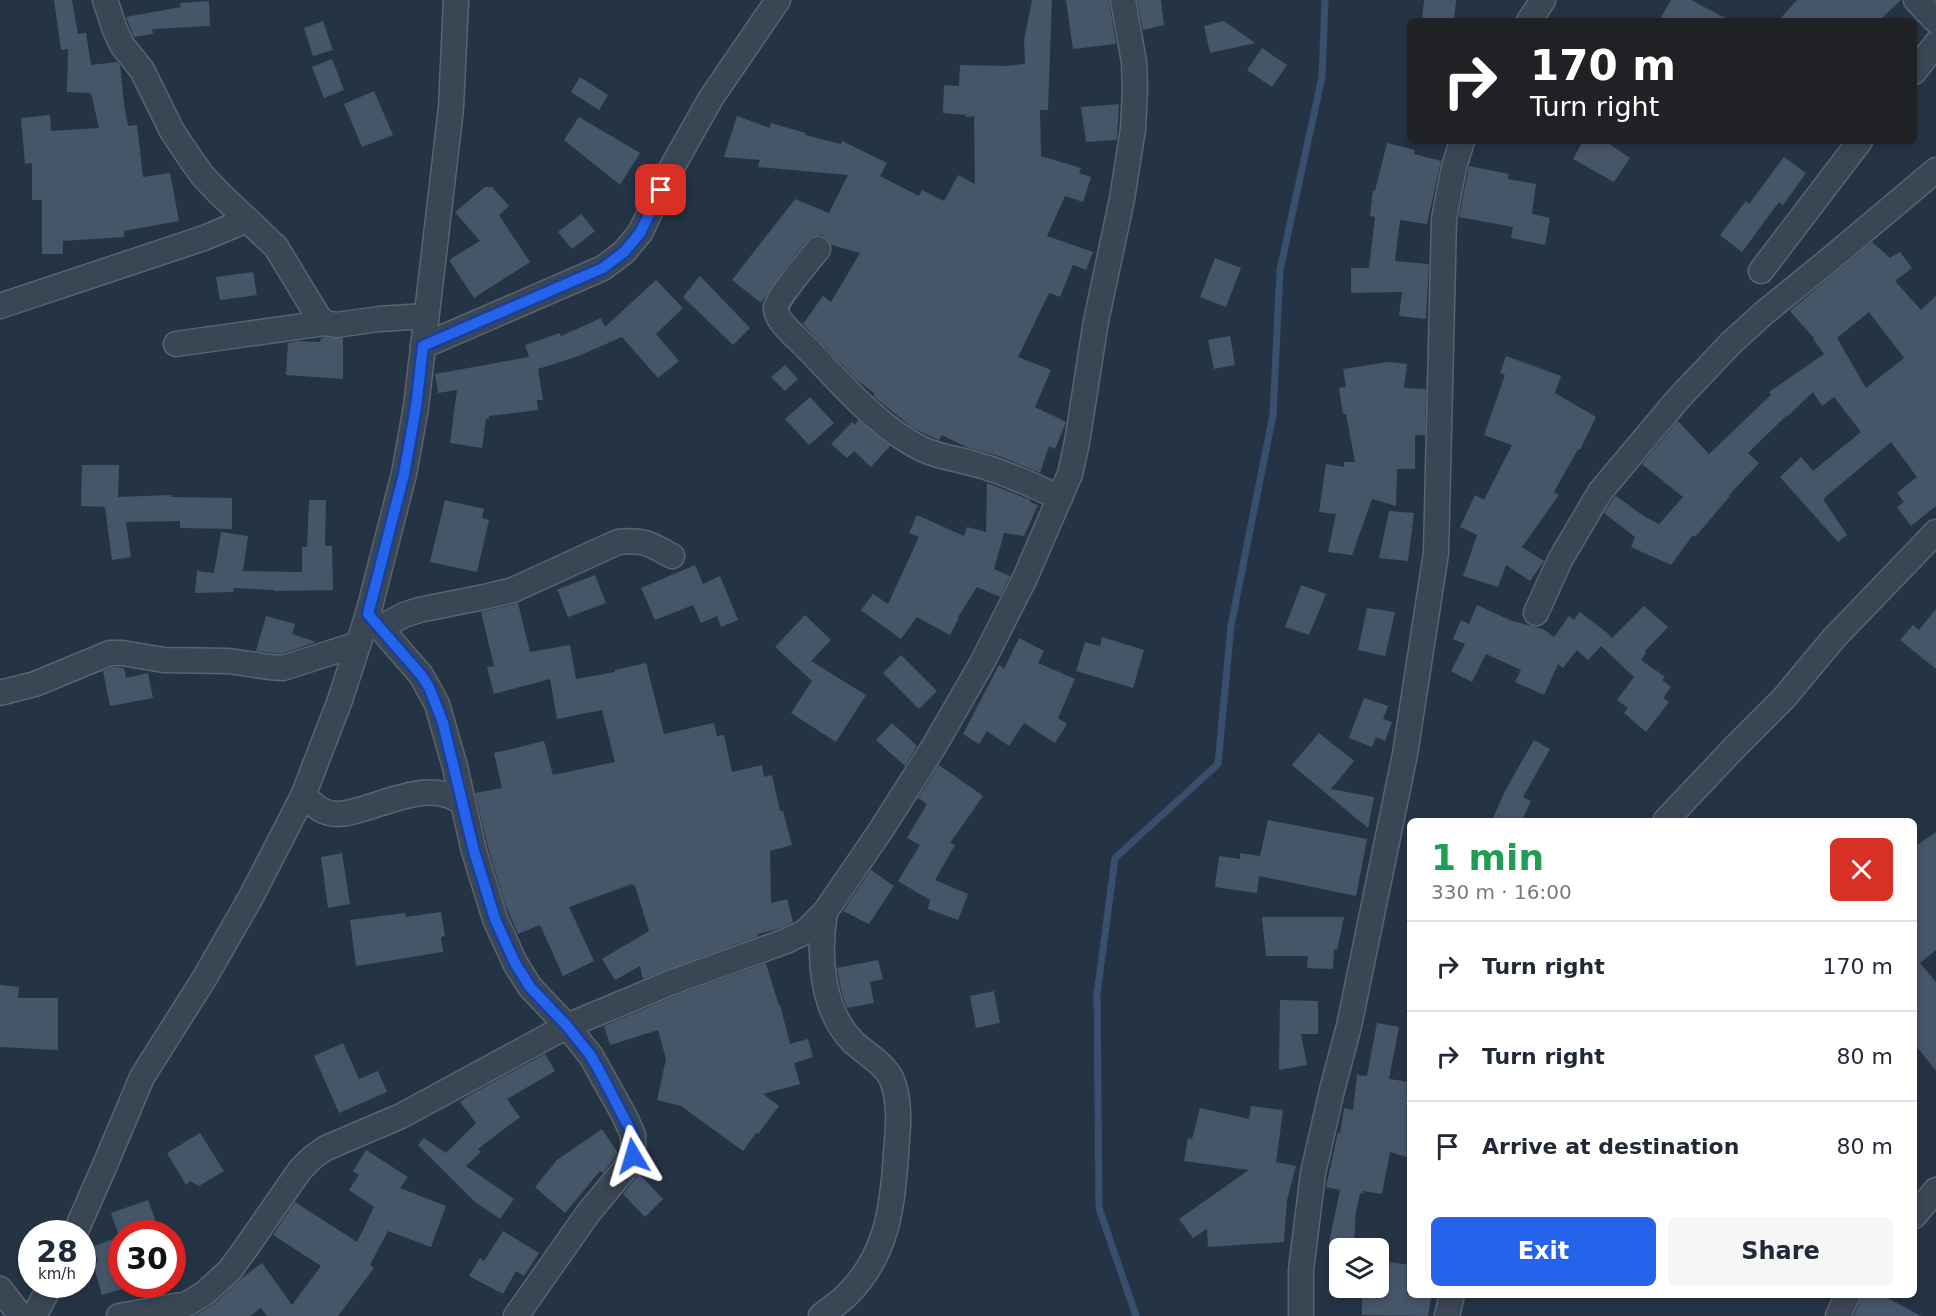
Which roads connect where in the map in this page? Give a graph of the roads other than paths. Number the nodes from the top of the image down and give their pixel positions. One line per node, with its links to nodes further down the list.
1 (105, 0): 14 (street)
2 (456, 0): 18 (street)
3 (778, 0): 21 (street)
4 (1123, 0): 22 (street)
5 (1543, 0): 7 (street)
6 (1916, 0): 8 (street)
7 (1531, 18)
8 (1936, 21)
9 (1936, 44): 10 (street)
10 (1917, 68)
11 (1461, 144): 47 (street)
12 (1858, 144): 16 (street)
13 (1936, 170): 25 (street)
14 (247, 219): 17 (street); 19 (street)
15 (818, 249): 22 (street)
16 (1761, 271)
17 (0, 306)
18 (426, 316): 19 (street); 21 (street)
19 (325, 323): 20 (street)
20 (176, 344)
21 (423, 346): 26 (street)
22 (1060, 498): 32 (street)
23 (1936, 532): 31 (street)
24 (672, 556): 26 (street)
25 (1536, 613)
26 (374, 621): 27 (street); 30 (street)
27 (358, 644): 28 (street); 29 (street)
28 (0, 693)
29 (303, 796): 30 (street); 36 (street)
30 (463, 803): 33 (street)
31 (1668, 818)
32 (825, 912): 33 (street); 46 (street)
33 (567, 1026): 41 (street); 45 (street)
34 (1936, 1190): 35 (street)
35 (1917, 1212)
36 (81, 1220)
37 (0, 1289): 42 (street)
38 (44, 1298): 43 (street)
39 (1451, 1298): 48 (street)
40 (1846, 1298): 49 (street)
41 (192, 1310): 44 (street)
42 (21, 1316)
43 (34, 1316)
44 (118, 1316)
45 (516, 1316)
46 (821, 1316)
47 (1300, 1316)
48 (1447, 1316)
49 (1838, 1316)

